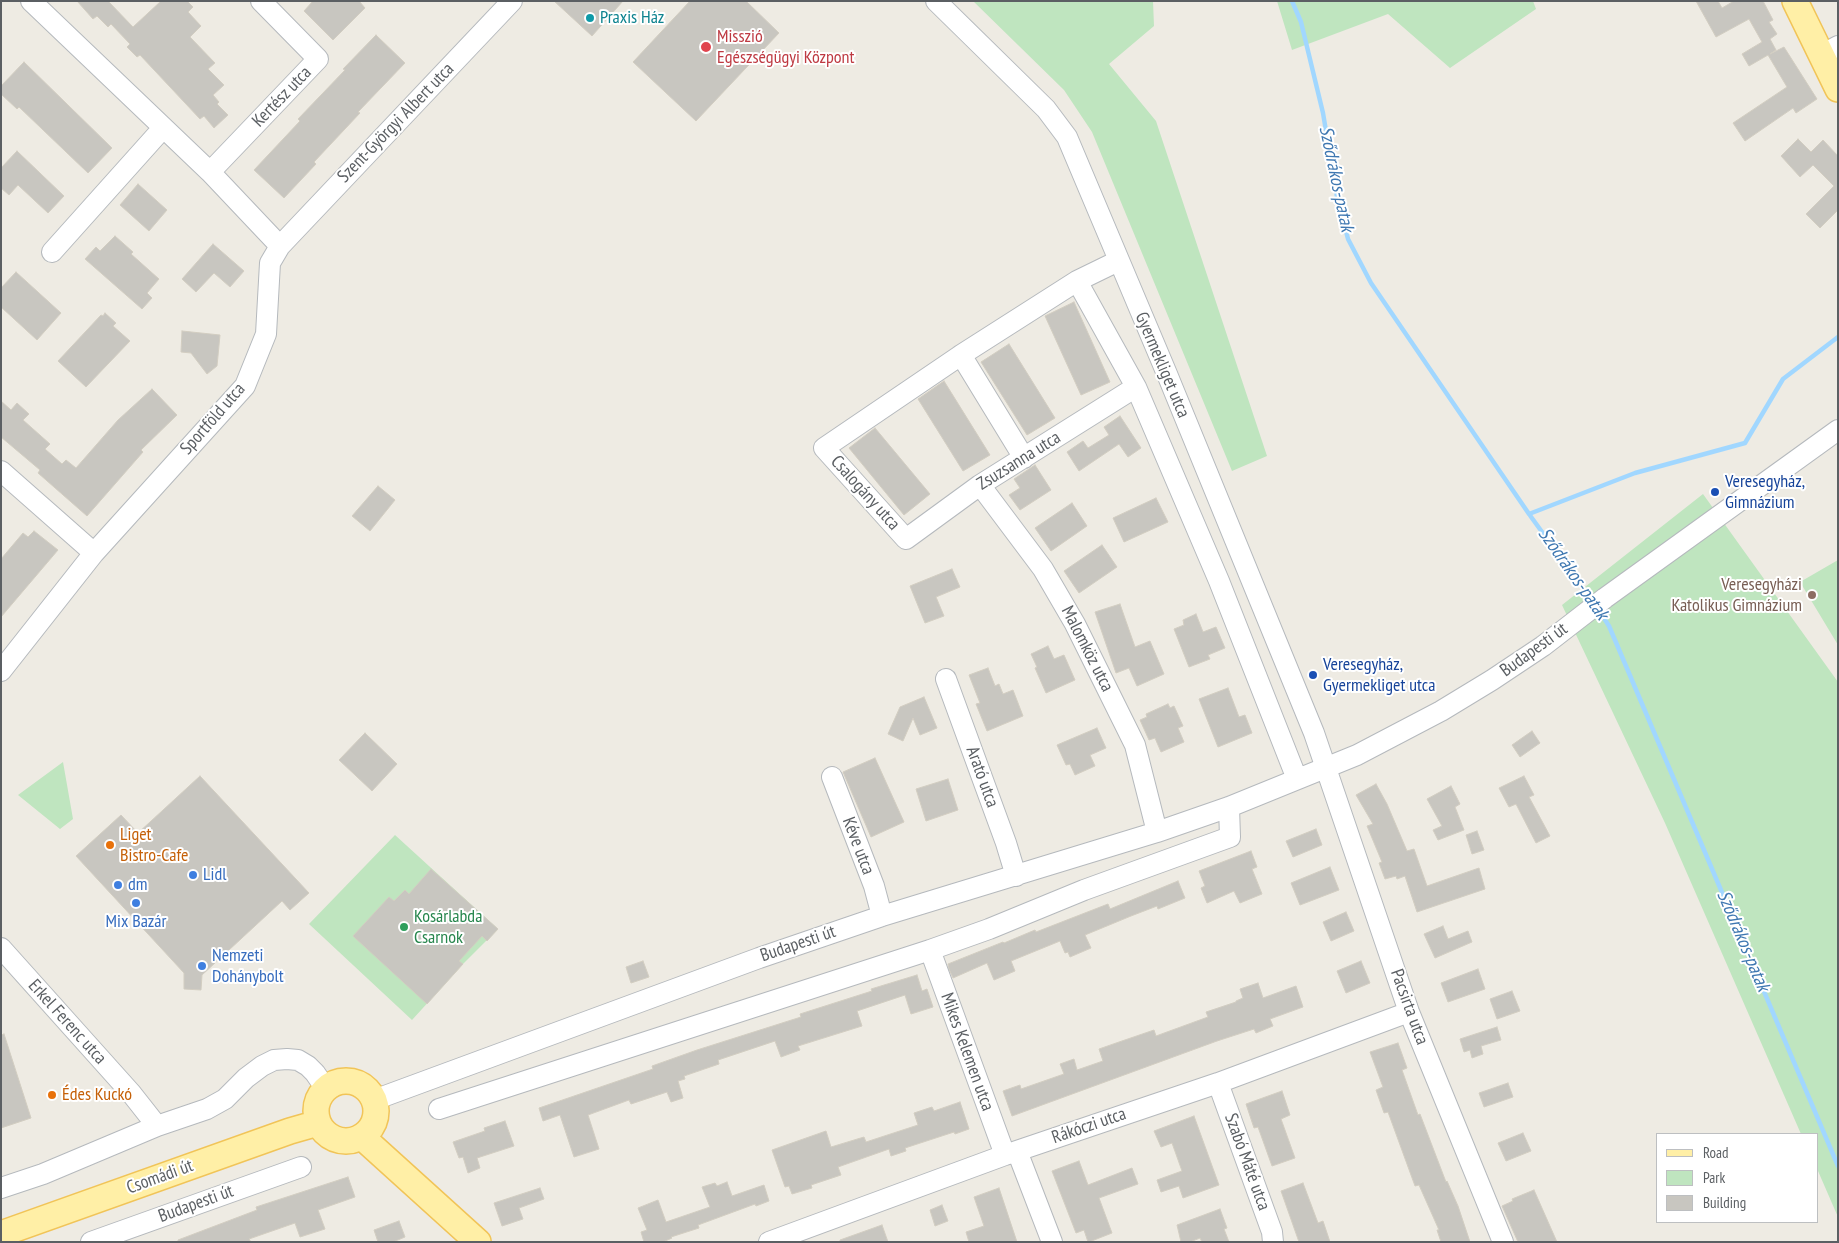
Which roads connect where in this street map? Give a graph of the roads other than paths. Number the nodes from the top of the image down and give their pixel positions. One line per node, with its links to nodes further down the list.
1 (31, 1): 8 (street)
2 (261, 1): 9 (street, Kertész utca)
3 (512, 1): 10 (street, Szent-Györgyi Albert utca)
4 (936, 1): 12 (street, Gyermekliget utca)
5 (1795, 1): 6 (main road)
6 (1829, 51): 7 (main road)
7 (1838, 89)
8 (163, 128): 9 (street); 11 (street)
9 (210, 172): 10 (street)
10 (280, 246): 21 (street, Sportföld utca)
11 (52, 252)
12 (1118, 260): 13 (street); 24 (street, Gyermekliget utca)
13 (1077, 280): 14 (street); 15 (street, Gyermekliget utca)
14 (962, 355): 17 (street); 20 (street, Csalogány utca)
15 (1136, 386): 17 (street, Zsuzsanna utca); 26 (street, Gyermekliget utca)
16 (1838, 430): 24 (street, Budapesti út)
17 (1024, 458): 19 (street, Zsuzsanna utca)
18 (1, 471): 21 (street)
19 (980, 485): 20 (street, Zsuzsanna utca); 28 (street, Malomköz utca)
20 (906, 539)
21 (94, 553): 22 (street, Sportföld utca)
22 (1, 671)
23 (946, 678): 29 (street, Arató utca)
24 (1326, 768): 26 (street, Budapesti út); 33 (street, Pacsirta utca)
25 (832, 777): 30 (street, Kéve utca)
26 (1297, 779): 27 (street, Budapesti út)
27 (1229, 807): 28 (street, Budapesti út); 32 (street)
28 (1157, 832): 29 (street, Budapesti út)
29 (1016, 876): 30 (street, Budapesti út)
30 (882, 916): 36 (street, Budapesti út)
31 (1, 948): 39 (street, Erkel Ferenc utca)
32 (930, 950): 37 (street); 41 (street, Mikes Kelemen utca)
33 (1409, 1012): 34 (street, Rákóczi utca); 51 (street, Pacsirta utca)
34 (1218, 1083): 41 (street, Rákóczi utca); 50 (street, Szabó Máté utca)
35 (326, 1089): 36 (main road); 38 (main road); 39 (street)
36 (374, 1100): 40 (main road)
37 (439, 1109)
38 (318, 1123): 40 (main road); 44 (main road, Csomádi út)
39 (157, 1126): 43 (street)
40 (362, 1136): 47 (main road)
41 (1011, 1152): 45 (street, Rákóczi utca); 49 (street, Mikes Kelemen utca)
42 (301, 1167): 46 (street, Budapesti út)
43 (1, 1188)
44 (1, 1234)
45 (807, 1236): 48 (street, Rákóczi utca)
46 (91, 1242)
47 (478, 1242)
48 (769, 1242)
49 (1052, 1242)
50 (1273, 1242)
51 (1503, 1242)

